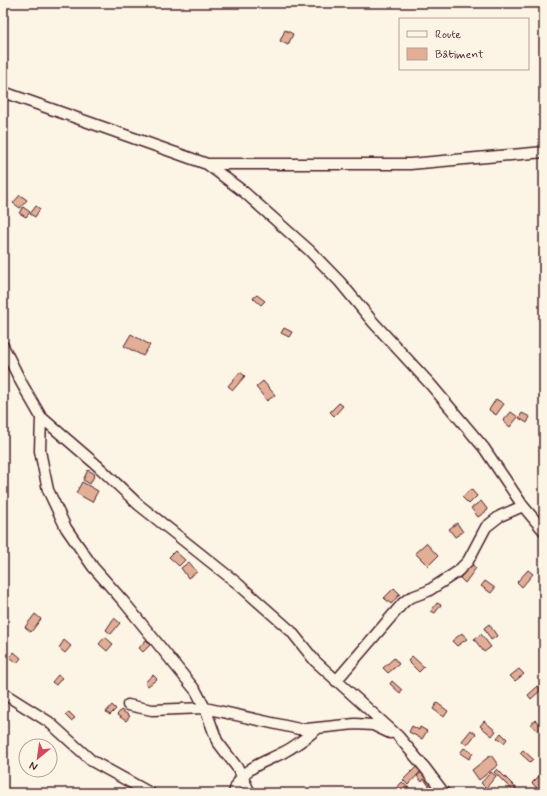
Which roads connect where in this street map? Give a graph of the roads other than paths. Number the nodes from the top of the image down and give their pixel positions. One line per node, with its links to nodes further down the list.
1 (3, 92): 3 (street)
2 (544, 152): 3 (street)
3 (207, 164): 6 (street)
4 (3, 346): 5 (street)
5 (41, 417): 8 (street); 11 (street)
6 (523, 506): 7 (street); 8 (street)
7 (544, 531)
8 (336, 681): 13 (street)
9 (3, 693): 15 (street)
10 (128, 705): 11 (street)
11 (205, 708): 12 (street); 14 (street)
12 (319, 728): 13 (street); 14 (street)
13 (398, 736): 18 (street)
14 (241, 776): 16 (street); 17 (street)
15 (150, 793)
16 (234, 793)
17 (250, 793)
18 (444, 793)

